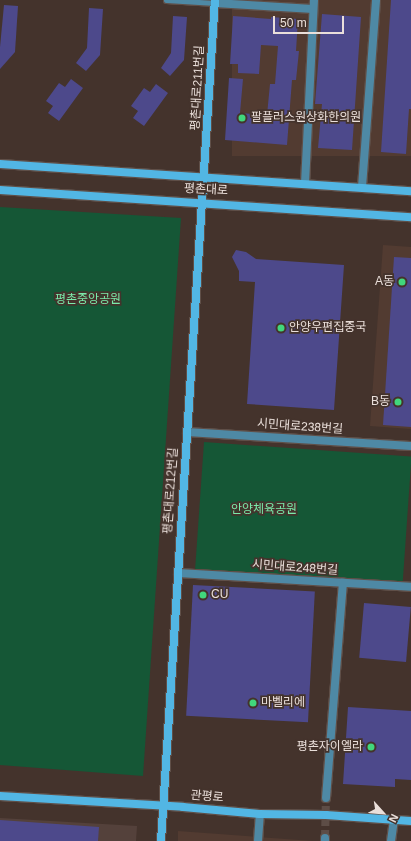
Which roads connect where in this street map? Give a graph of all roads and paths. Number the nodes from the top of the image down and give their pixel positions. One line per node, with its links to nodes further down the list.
1 (166, 0): 4 (lane)
2 (314, 0): 5 (street)
3 (376, 0): 9 (street)
4 (215, 1): 5 (street); 7 (street, 평촌대로211번길)
5 (313, 9): 8 (street)
6 (0, 164): 7 (street, 평촌대로)
7 (205, 178): 8 (street, 평촌대로); 12 (street, 평촌대로212번길)
8 (305, 184): 9 (street, 평촌대로)
9 (362, 187): 11 (street, 평촌대로)
10 (0, 190): 12 (street, 평촌대로)
11 (411, 190)
12 (203, 202): 13 (street, 평촌대로); 14 (street, 평촌대로212번길)
13 (411, 217)
14 (187, 432): 15 (street, 시민대로238번길); 16 (street, 평촌대로212번길)
15 (411, 446)
16 (178, 573): 17 (street, 시민대로248번길); 21 (street, 평촌대로212번길)
17 (343, 583): 18 (street, 시민대로248번길); 20 (street)
18 (411, 588)
19 (0, 796): 21 (street, 관평로)
20 (326, 798)
21 (163, 806): 22 (street, 관평로); 25 (street, 평촌대로212번길)
22 (260, 814): 23 (street, 관평로); 26 (street)
23 (394, 820): 24 (street, 관평로); 27 (street)
24 (411, 821)
25 (161, 841)
26 (258, 841)
27 (392, 841)

